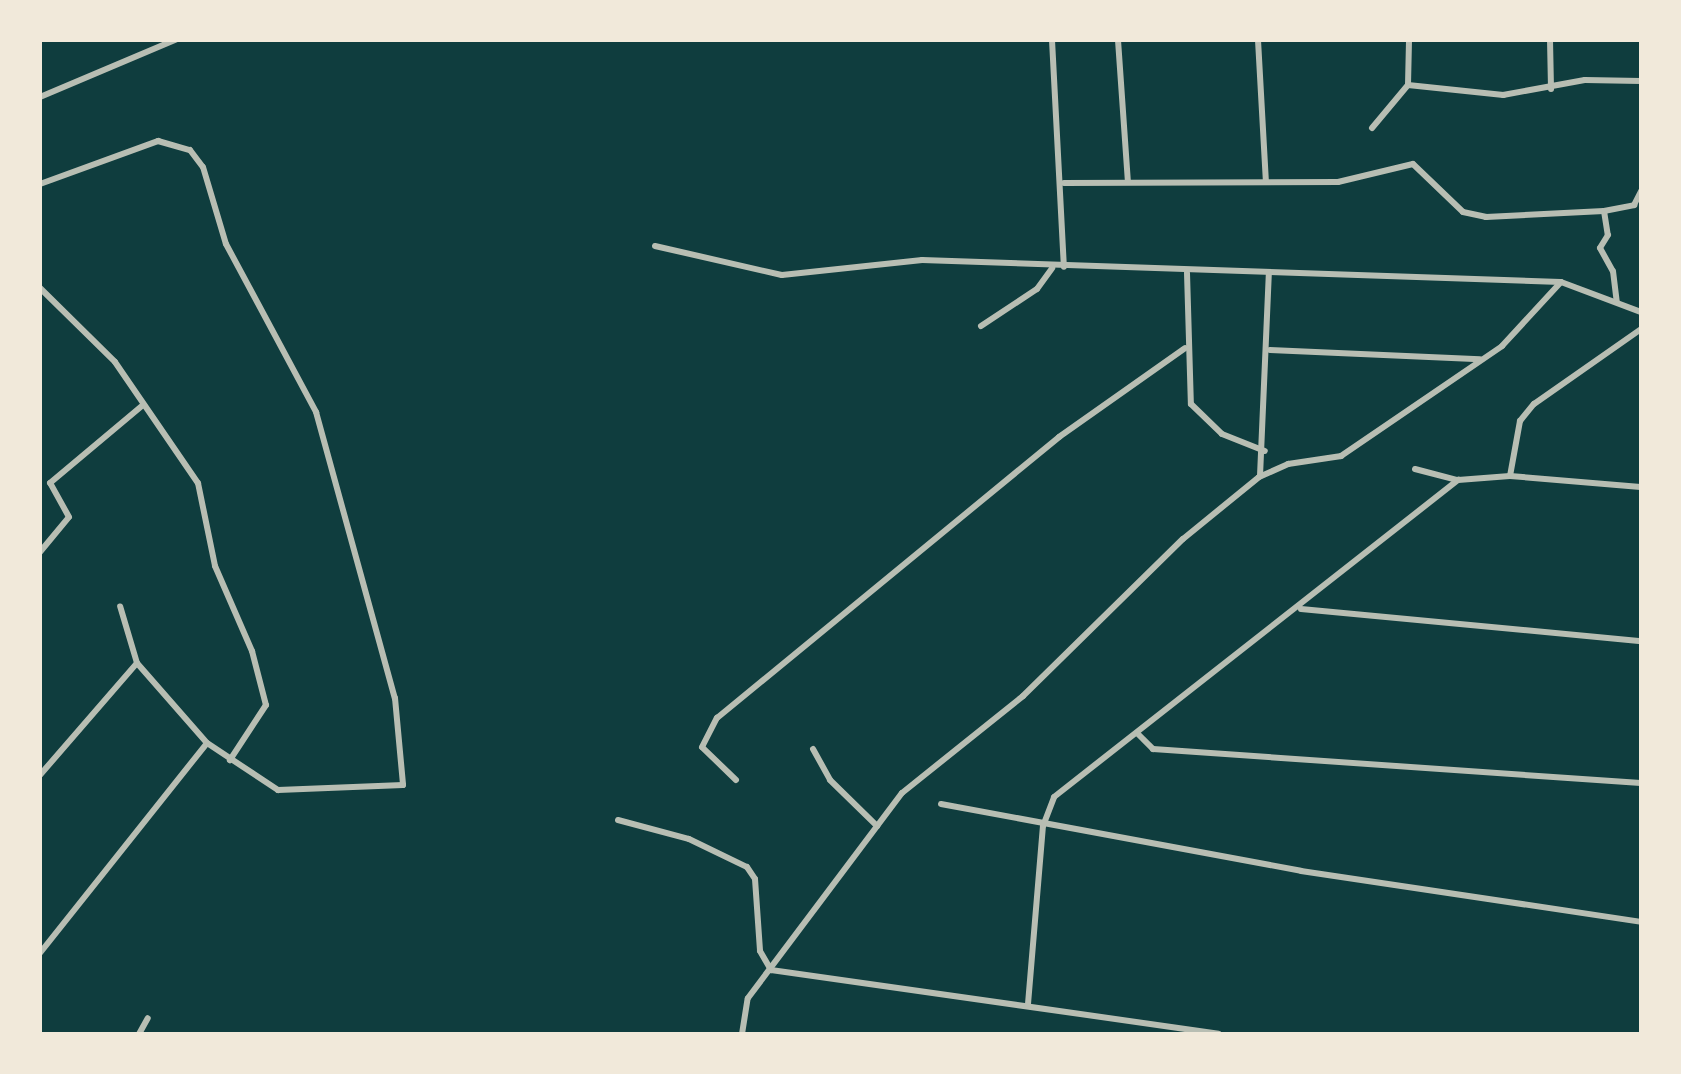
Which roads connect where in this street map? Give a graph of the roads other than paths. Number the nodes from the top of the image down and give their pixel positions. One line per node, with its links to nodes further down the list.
1 (175, 40): 10 (street)
2 (1052, 40): 13 (street)
3 (1118, 40): 14 (street)
4 (1258, 40): 12 (street)
5 (1409, 40): 8 (street)
6 (1550, 40): 9 (street)
7 (1641, 81): 9 (street)
8 (1408, 85): 9 (street); 11 (street)
9 (1551, 89)
10 (40, 97)
11 (1372, 128)
12 (1266, 181): 14 (street); 17 (street)
13 (1064, 182): 14 (street); 20 (street)
14 (1128, 182)
15 (40, 184): 47 (street)
16 (1641, 191): 17 (street)
17 (1604, 211): 25 (street)
18 (655, 246): 19 (street)
19 (1053, 267): 20 (street); 27 (street)
20 (1064, 267): 21 (street)
21 (1187, 273): 22 (street); 29 (street)
22 (1269, 273): 23 (street); 30 (street)
23 (1561, 282): 25 (street); 31 (street)
24 (40, 288): 32 (street)
25 (1616, 302): 26 (street)
26 (1641, 312)
27 (981, 326)
28 (1641, 329): 35 (street)
29 (1185, 348): 33 (street); 49 (street)
30 (1270, 350): 31 (street); 33 (street)
31 (1482, 360): 36 (street)
32 (142, 405): 39 (street); 47 (street)
33 (1265, 451): 36 (street)
34 (1415, 469): 37 (street)
35 (1510, 476): 37 (street); 38 (street)
36 (1260, 477): 53 (street)
37 (1458, 480): 41 (street)
38 (1641, 487)
39 (40, 552)
40 (120, 606): 43 (street)
41 (1301, 608): 42 (street); 44 (street)
42 (1641, 641)
43 (137, 663): 45 (street); 48 (street)
44 (1139, 735): 50 (street); 54 (street)
45 (207, 742): 47 (street); 56 (street)
46 (813, 749): 53 (street)
47 (230, 760)
48 (40, 775)
49 (736, 780)
50 (1641, 783)
51 (941, 804): 54 (street)
52 (618, 820): 57 (street)
53 (877, 826): 57 (street)
54 (1044, 826): 55 (street); 58 (street)
55 (1641, 922)
56 (40, 953)
57 (771, 970): 58 (street); 61 (street)
58 (1028, 1004): 62 (street)
59 (148, 1018): 60 (street)
60 (139, 1034)
61 (742, 1034)
62 (1218, 1034)

